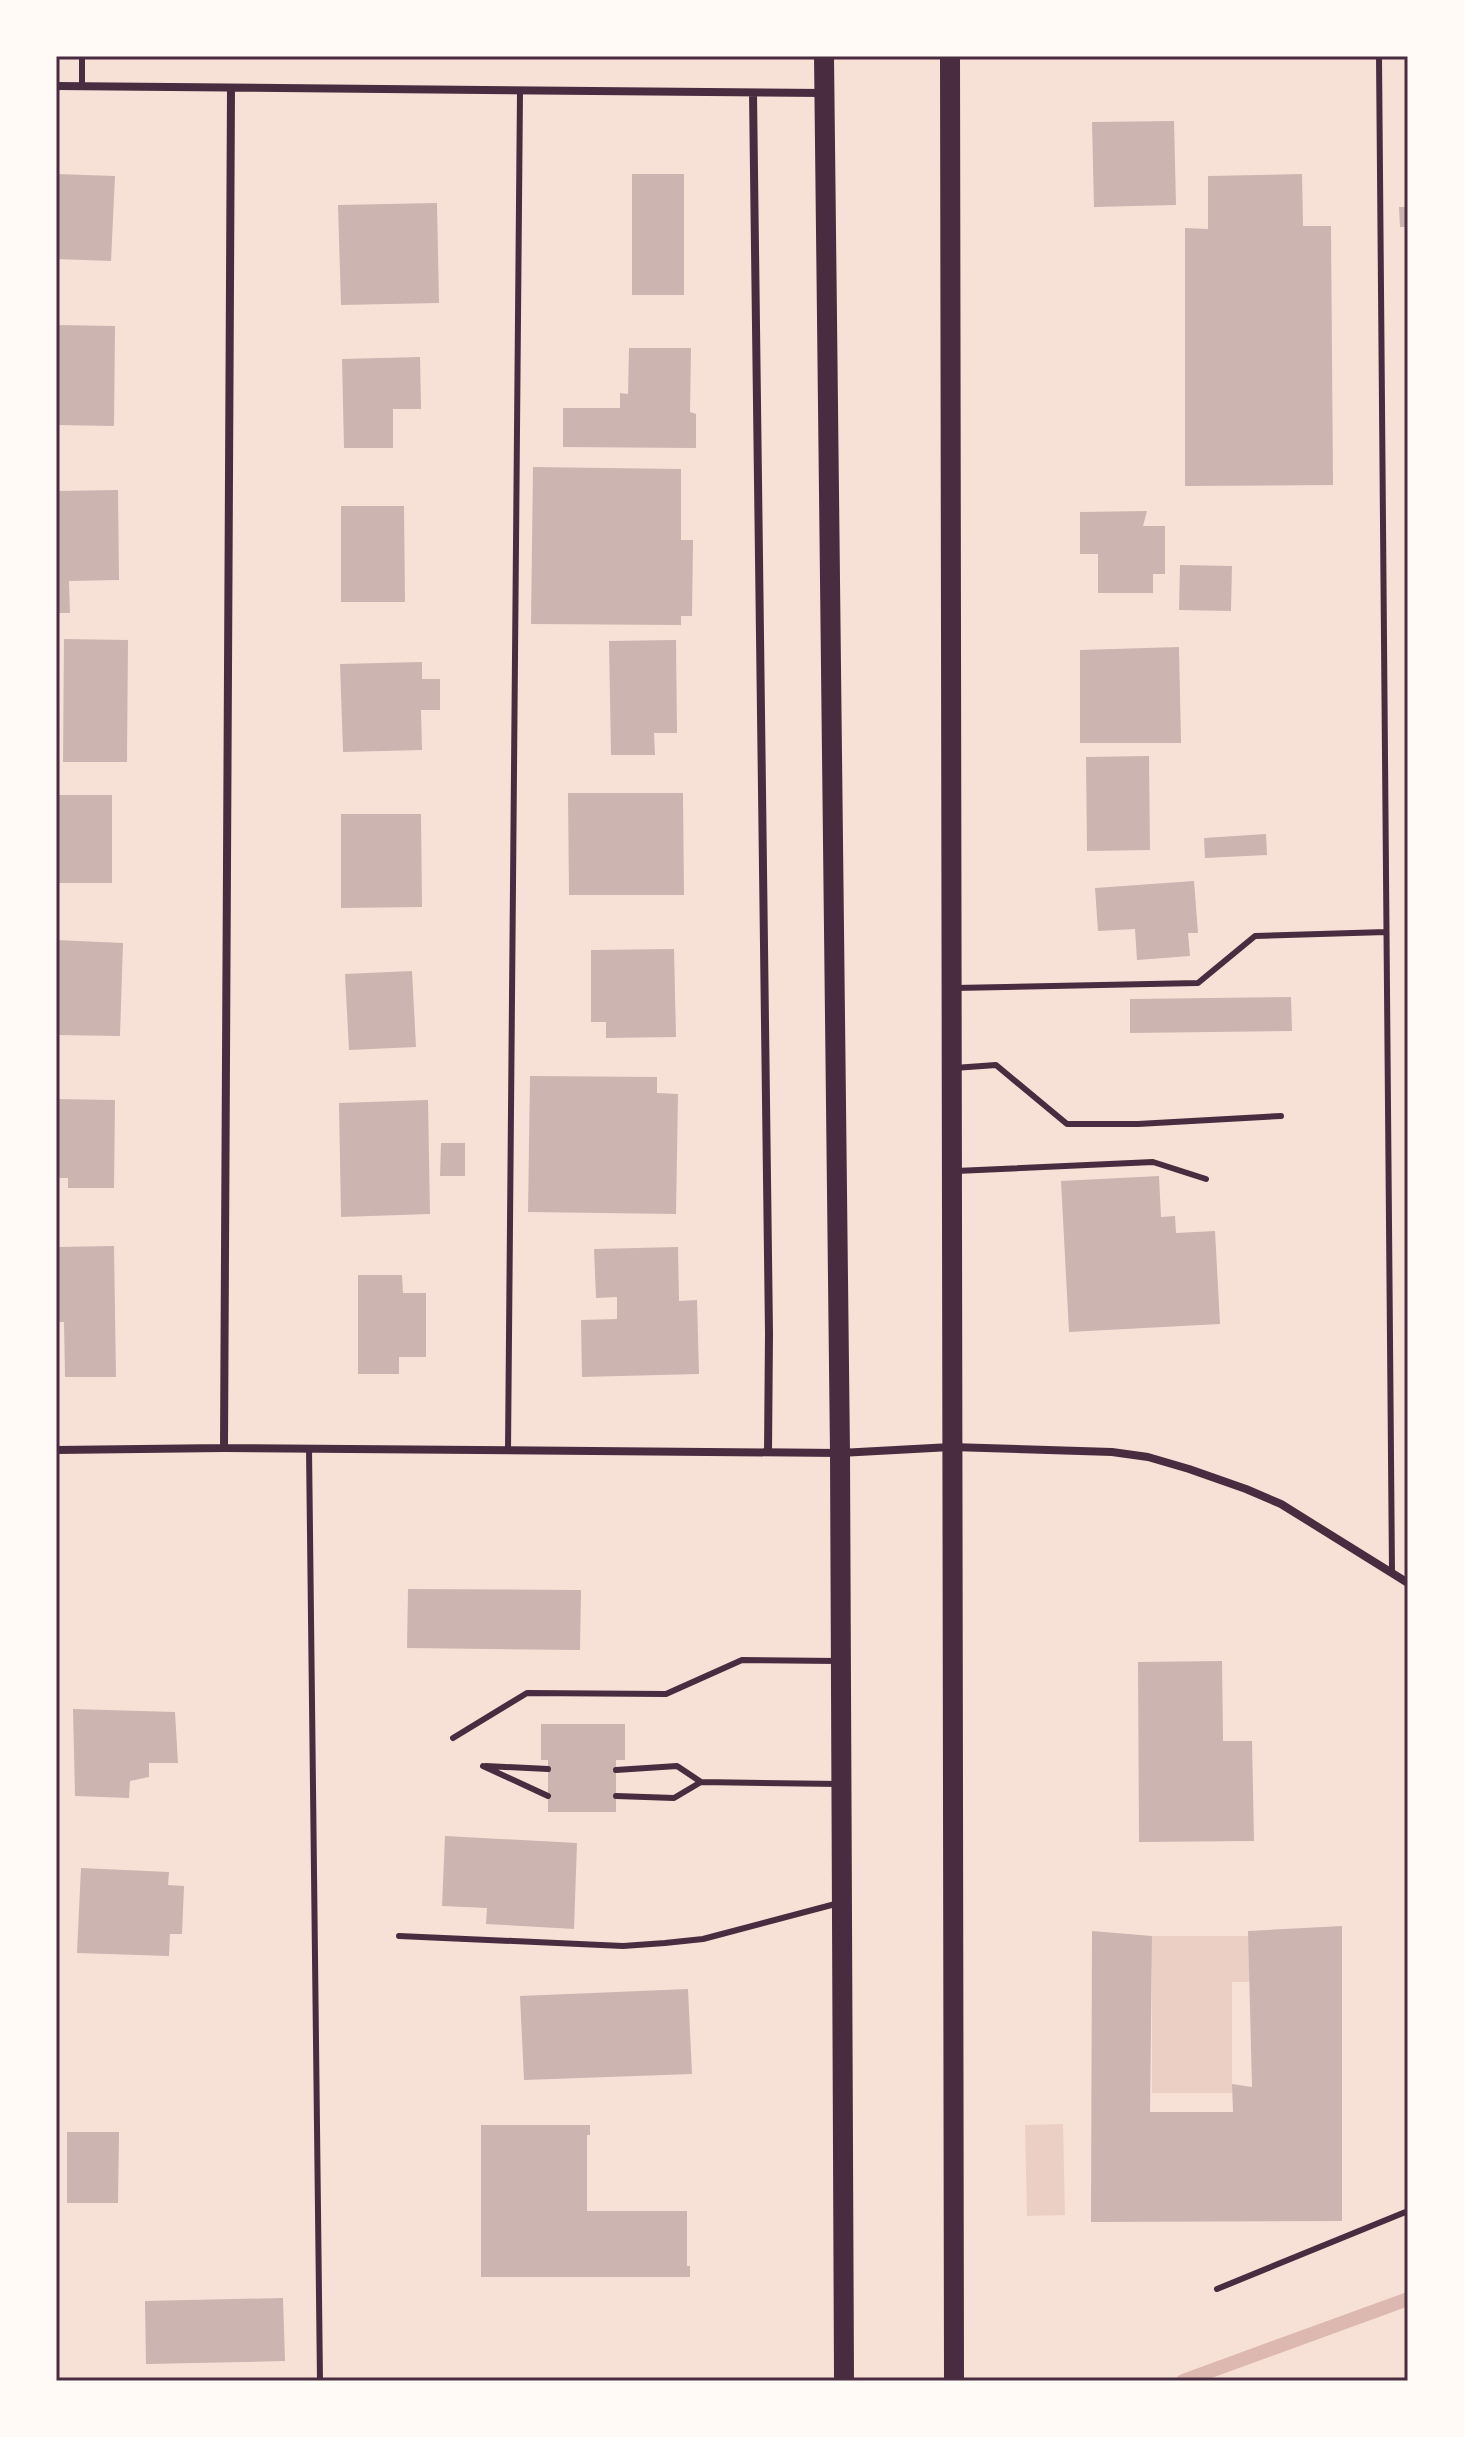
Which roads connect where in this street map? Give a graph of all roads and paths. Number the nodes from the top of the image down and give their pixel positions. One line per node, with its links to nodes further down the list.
1 (82, 56): 6 (lane)
2 (824, 56): 10 (main road)
3 (950, 56): 12 (main road)
4 (1379, 56): 11 (lane)
5 (56, 86): 6 (street)
6 (82, 86): 7 (street)
7 (231, 88): 8 (street); 18 (street)
8 (520, 91): 9 (street); 21 (lane)
9 (753, 93): 10 (street); 22 (street)
10 (824, 93): 23 (main road)
11 (1386, 932): 12 (lane); 24 (lane)
12 (951, 988): 13 (main road)
13 (951, 1069): 14 (lane); 15 (main road)
14 (1281, 1116)
15 (951, 1171): 16 (lane); 17 (main road)
16 (1206, 1179)
17 (951, 1447): 23 (street); 24 (street); 40 (main road)
18 (224, 1448): 19 (street); 20 (street)
19 (309, 1448): 21 (street); 38 (lane)
20 (56, 1450)
21 (508, 1450): 22 (street)
22 (768, 1452): 23 (street)
23 (840, 1453): 26 (main road)
24 (1392, 1573): 25 (street)
25 (1408, 1583)
26 (841, 1661): 27 (lane); 31 (main road)
27 (453, 1738)
28 (548, 1769): 32 (lane)
29 (616, 1770): 30 (lane)
30 (701, 1782): 31 (lane); 33 (lane)
31 (841, 1784): 34 (main road)
32 (548, 1796)
33 (616, 1796)
34 (842, 1902): 35 (lane); 39 (main road)
35 (399, 1936)
36 (1408, 2211): 37 (lane)
37 (1217, 2289)
38 (320, 2381)
39 (844, 2381)
40 (954, 2381)

